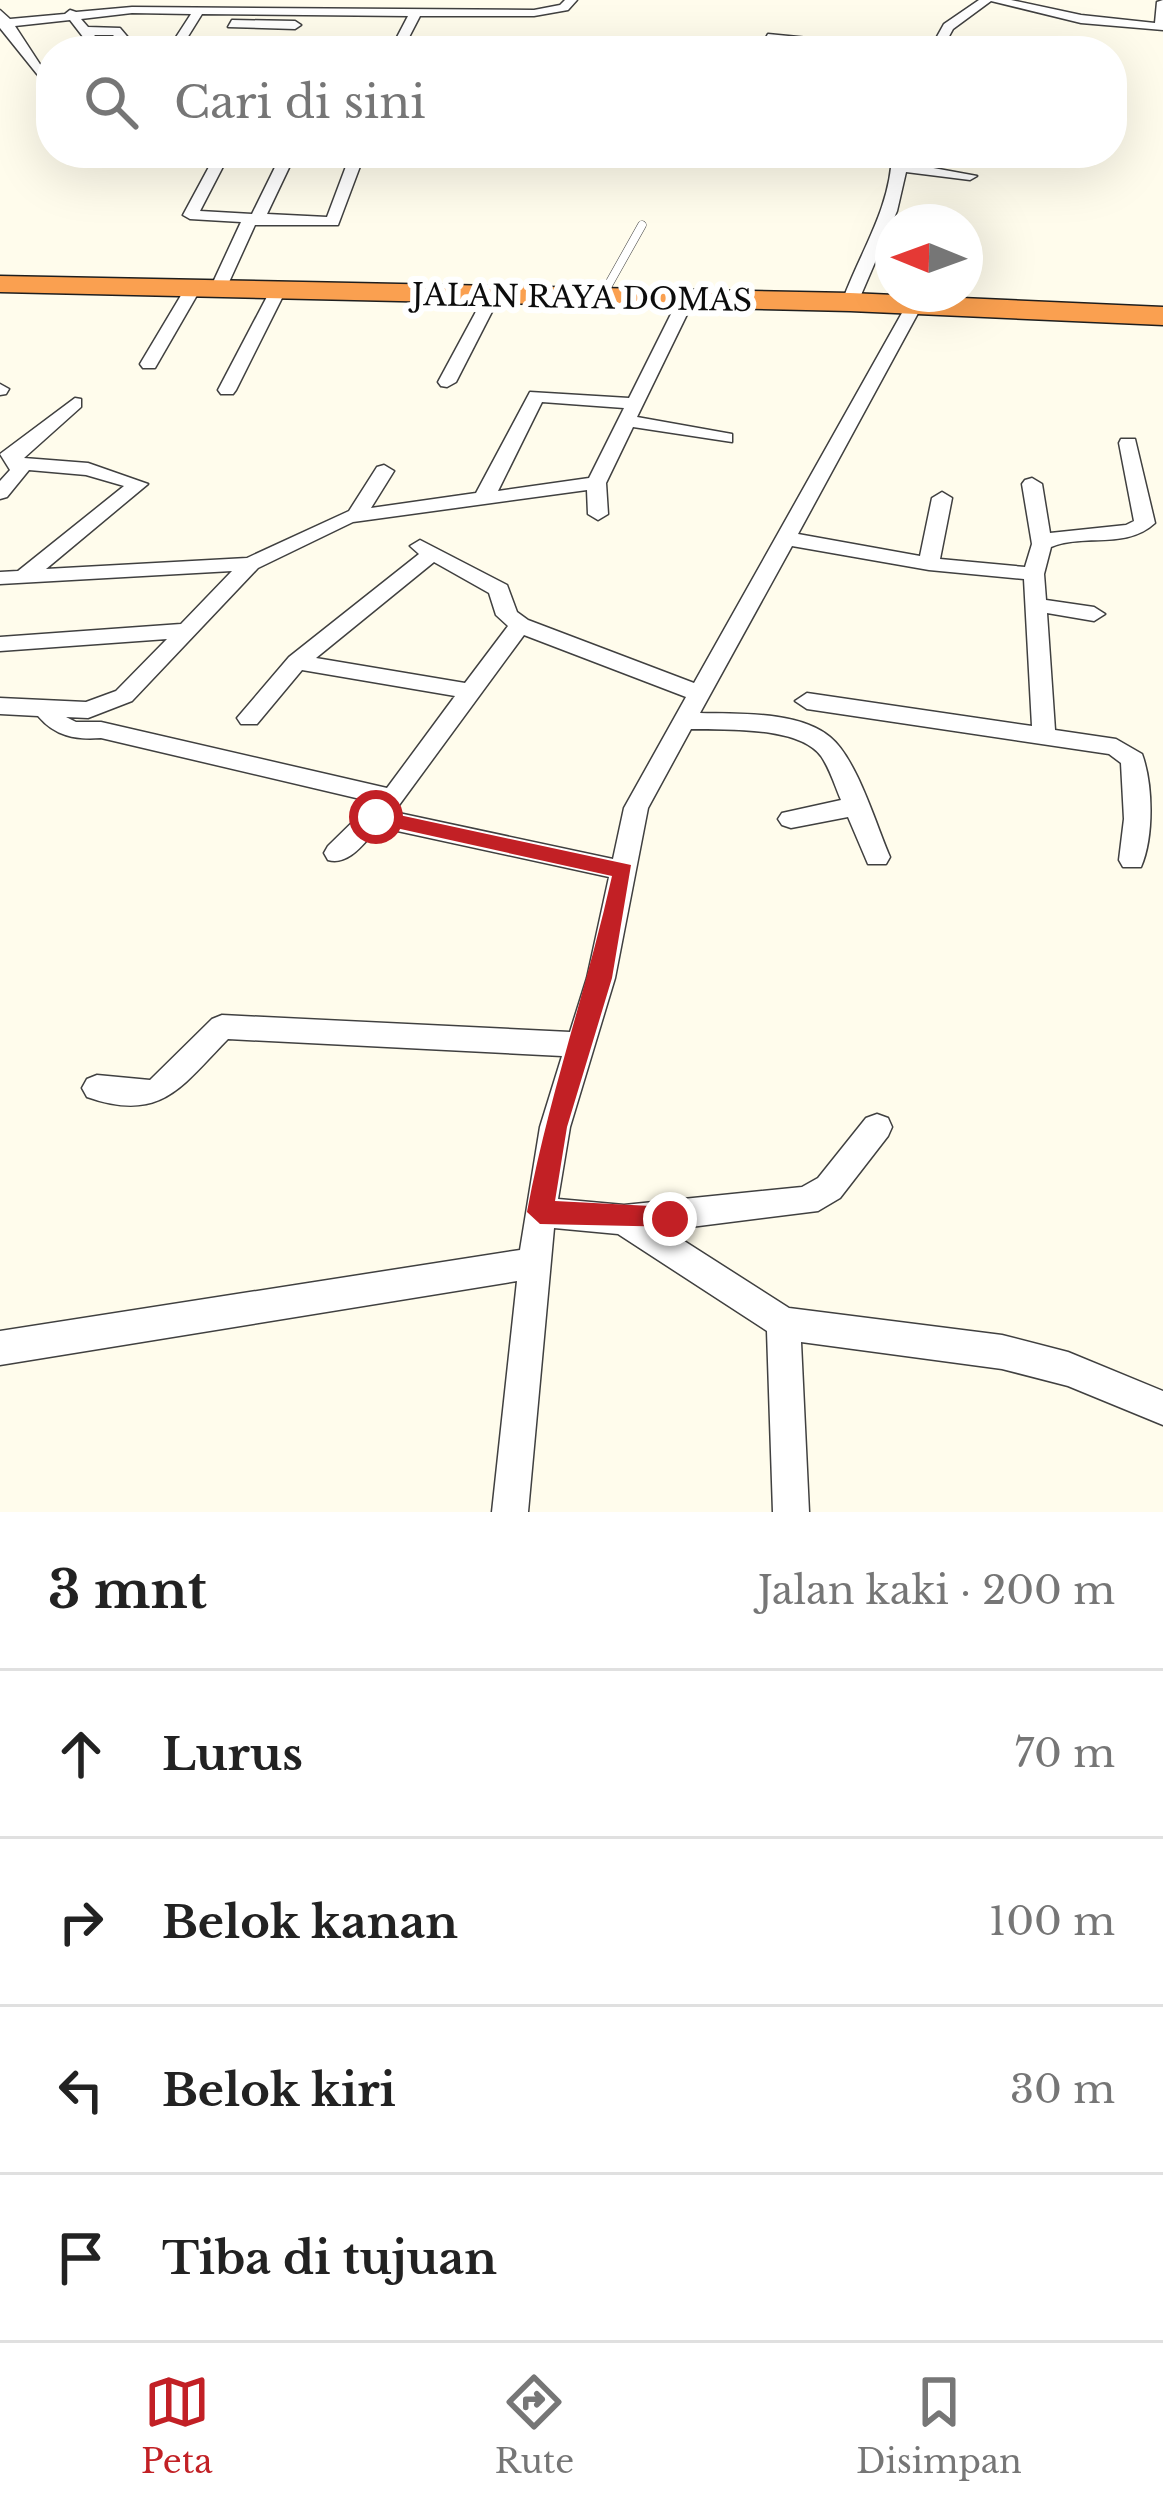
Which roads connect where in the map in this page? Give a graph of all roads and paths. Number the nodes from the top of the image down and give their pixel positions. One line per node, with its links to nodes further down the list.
1 (571, 0): 10 (street)
2 (986, 0): 25 (street)
3 (996, 0): 20 (street)
4 (1163, 2): 20 (street)
5 (228, 4): 11 (street); 12 (street)
6 (134, 5): 7 (street); 15 (street)
7 (159, 5): 12 (street)
8 (395, 5): 13 (street); 14 (street)
9 (457, 6): 10 (street); 14 (street)
10 (509, 6)
11 (307, 9): 13 (street); 18 (street)
12 (199, 10): 21 (street)
13 (365, 10): 23 (street)
14 (416, 11): 24 (street)
15 (70, 13): 16 (street); 19 (street)
16 (3, 20): 26 (street)
17 (232, 24): 18 (street)
18 (296, 26): 22 (street)
19 (85, 31)
20 (1161, 32)
21 (183, 36)
22 (289, 36)
23 (350, 36)
24 (405, 36)
25 (943, 36)
26 (36, 68)
27 (214, 168): 33 (street)
28 (281, 168): 33 (street)
29 (353, 168): 33 (street)
30 (899, 168): 41 (street)
31 (935, 168): 32 (street)
32 (970, 176)
33 (252, 221): 36 (street)
34 (642, 225): 39 (lane)
35 (0, 284): 36 (highway, JALAN RAYA DOMAS)
36 (205, 290): 37 (highway, JALAN RAYA DOMAS); 46 (street)
37 (277, 292): 38 (highway, JALAN RAYA DOMAS); 48 (street)
38 (492, 296): 39 (highway, JALAN RAYA DOMAS); 47 (street)
39 (601, 298): 40 (highway, JALAN RAYA DOMAS)
40 (686, 300): 41 (highway, JALAN RAYA DOMAS); 50 (street)
41 (850, 302): 42 (highway, JALAN RAYA DOMAS)
42 (875, 303)
43 (983, 307): 45 (highway, JALAN RAYA DOMAS)
44 (911, 312): 62 (street)
45 (1163, 316)
46 (149, 364)
47 (447, 382)
48 (227, 390)
49 (75, 403): 53 (street)
50 (632, 412): 51 (street); 55 (street); 58 (street)
51 (724, 438)
52 (1128, 443): 63 (street)
53 (11, 457): 57 (street); 67 (street)
54 (384, 471): 60 (street)
55 (596, 483): 58 (street); 61 (street)
56 (1032, 484): 63 (street)
57 (0, 493)
58 (484, 498): 60 (street)
59 (942, 498): 64 (street)
60 (356, 514): 65 (street)
61 (598, 514)
62 (789, 539): 64 (street); 75 (street)
63 (1042, 544): 66 (street)
64 (928, 564): 66 (street)
65 (251, 565): 67 (street); 71 (street)
66 (1034, 574): 68 (street)
67 (8, 578)
68 (1036, 605): 69 (street); 81 (street)
69 (1094, 614)
70 (520, 625): 73 (street); 74 (street); 75 (street)
71 (188, 630): 72 (street); 78 (street)
72 (0, 644)
73 (297, 662): 74 (street); 79 (street)
74 (468, 691): 83 (street)
75 (701, 694): 80 (street)
76 (807, 700): 81 (street)
77 (2, 709): 78 (street)
78 (46, 710): 83 (street)
79 (249, 718)
80 (682, 721): 82 (street); 88 (street)
81 (1044, 737): 87 (street)
82 (856, 806): 84 (street); 86 (street)
83 (385, 807): 85 (street); 88 (street)
84 (790, 819)
85 (337, 854)
86 (878, 857)
87 (1132, 860)
88 (624, 871): 89 (street)
89 (582, 1045): 90 (street); 92 (street)
90 (97, 1088)
91 (878, 1127): 93 (street)
92 (540, 1212): 93 (street); 94 (street)
93 (624, 1220): 95 (street)
94 (535, 1263): 96 (street); 98 (street)
95 (784, 1323): 97 (street); 99 (street)
96 (0, 1348)
97 (1163, 1408)
98 (510, 1512)
99 (791, 1512)

